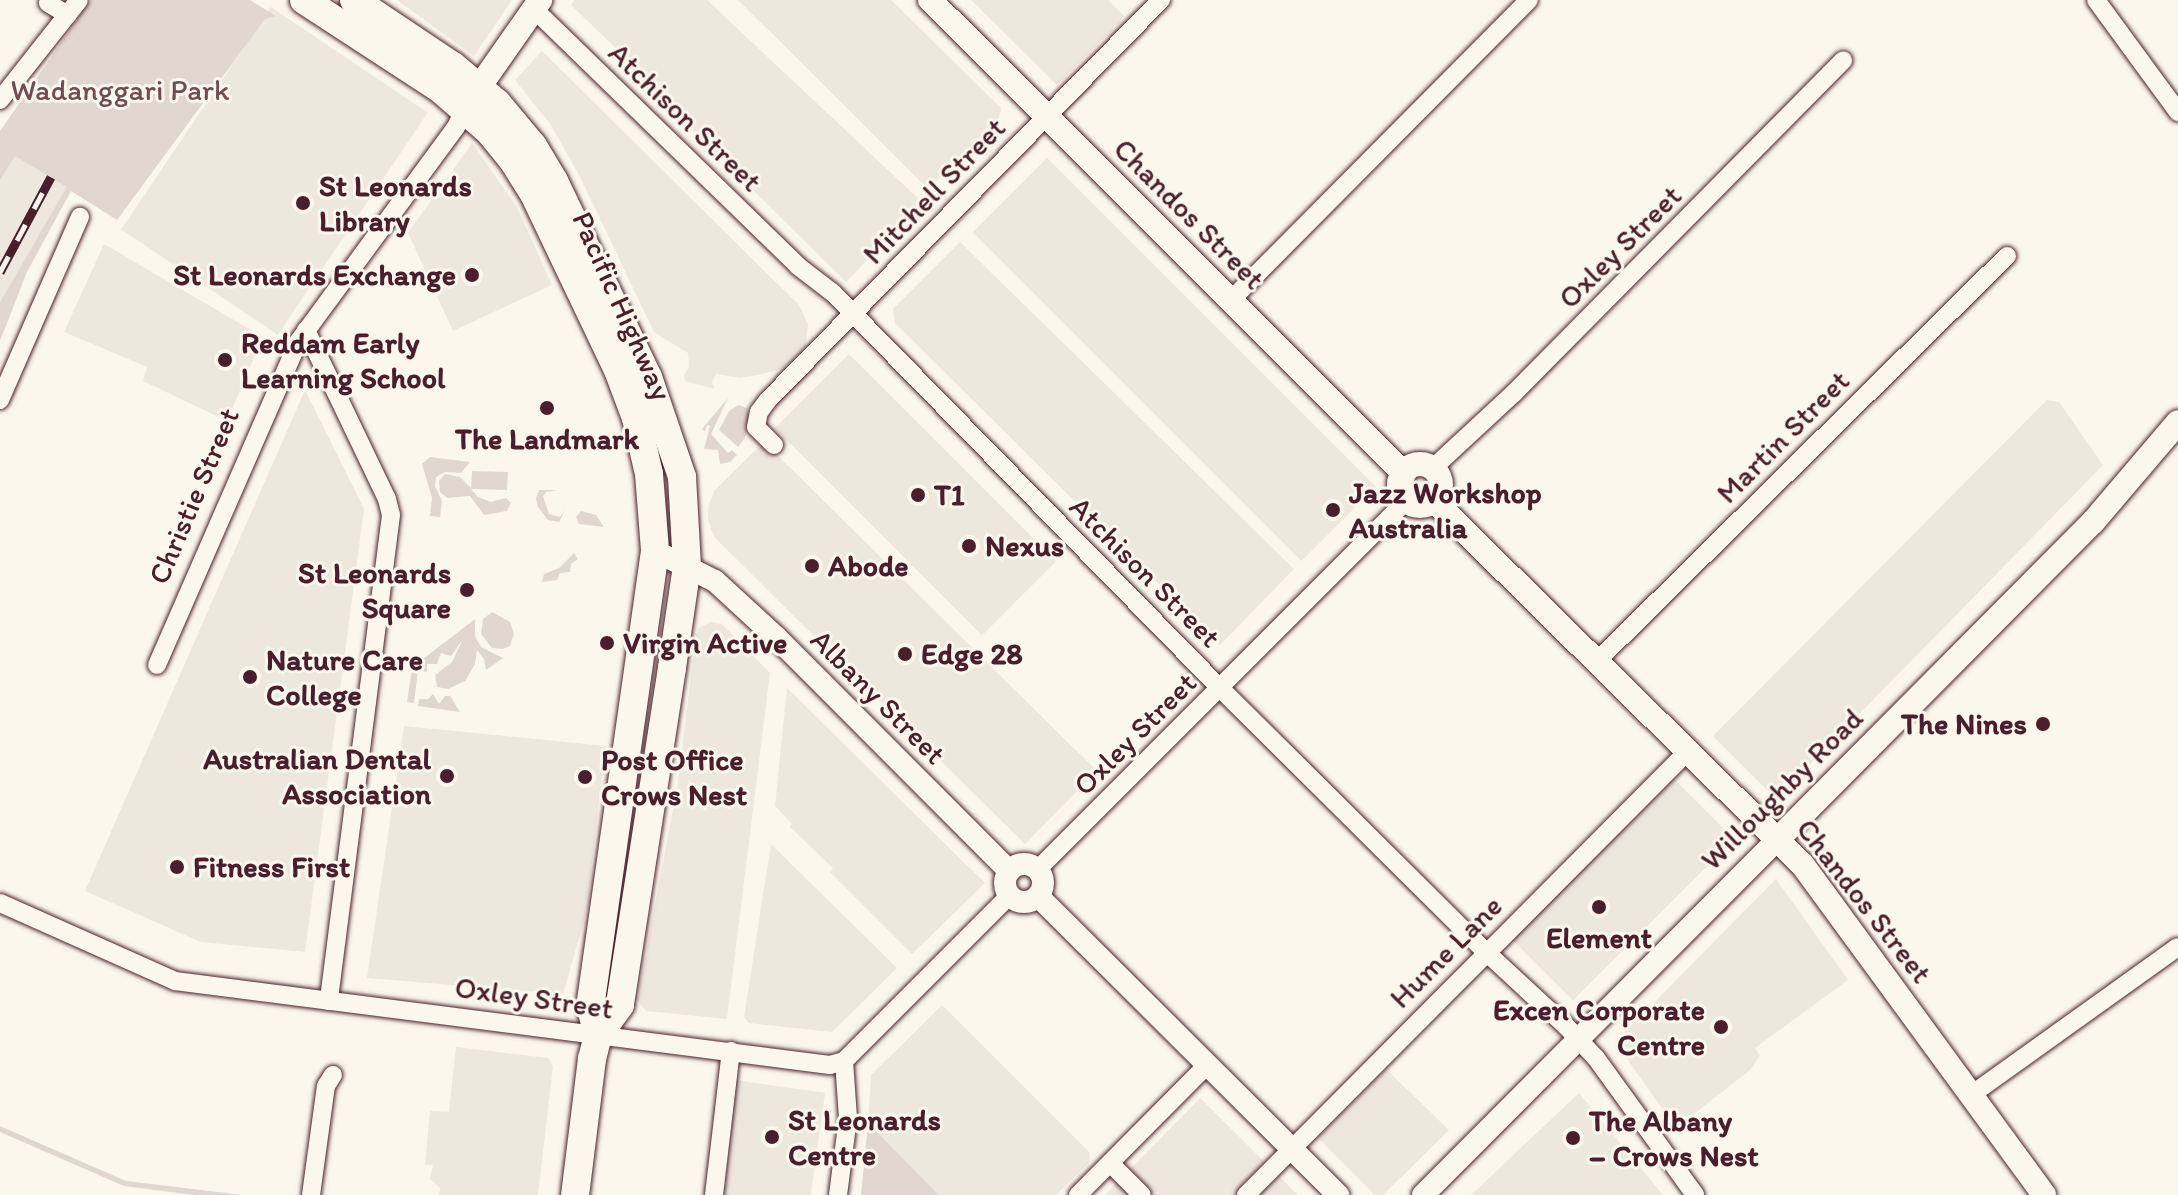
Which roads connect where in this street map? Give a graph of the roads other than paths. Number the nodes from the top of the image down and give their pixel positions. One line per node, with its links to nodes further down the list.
1 (304, 0): 11 (main road, Pacific Highway)
2 (354, 0): 11 (main road, Pacific Highway)
3 (930, 0): 14 (main road, Chandos Street)
4 (1161, 0): 14 (street, Mitchell Street)
5 (1529, 0): 17 (street)
6 (2096, 0): 13 (street)
7 (48, 3): 9 (street)
8 (537, 5): 11 (main road, Christie Street); 18 (street, Atchison Street)
9 (74, 7): 12 (street)
10 (1843, 60): 23 (street, Oxley Street)
11 (472, 97): 19 (street, Christie Street); 27 (main road, Pacific Highway); 28 (main road, Pacific Highway)
12 (0, 100)
13 (2178, 112)
14 (1047, 115): 17 (main road, Chandos Street); 18 (street, Mitchell Street)
15 (80, 217): 20 (street)
16 (2007, 256): 29 (street, Martin Street)
17 (1230, 301): 24 (main road, Chandos Street)
18 (854, 314): 22 (street, Mitchell Street); 31 (street, Atchison Street)
19 (306, 330): 30 (street, Christie Street); 41 (street)
20 (0, 400)
21 (2178, 422): 33 (main road, Willoughby Road)
22 (774, 445)
23 (1433, 468): 24 (main road); 26 (main road)
24 (1404, 473): 25 (main road)
25 (1406, 501): 26 (main road); 31 (street, Oxley Street)
26 (1434, 501): 29 (main road, Chandos Street)
27 (655, 551): 28 (street, Albany Street); 42 (main road, Pacific Highway)
28 (687, 566): 35 (street, Albany Street); 42 (main road, Pacific Highway)
29 (1598, 660): 32 (main road, Chandos Street)
30 (157, 665)
31 (1220, 688): 34 (street, Oxley Street); 40 (street, Atchison Street)
32 (1688, 751): 33 (main road, Chandos Street); 40 (street, Hume Lane)
33 (1778, 839): 43 (street, Willoughby Road); 48 (main road, Chandos Street)
34 (1037, 870): 35 (street); 37 (street)
35 (1009, 871): 36 (street)
36 (1009, 896): 37 (street); 45 (street)
37 (1038, 896): 46 (street)
38 (0, 903): 41 (street, Oxley Street)
39 (2178, 947): 48 (street)
40 (1485, 951): 43 (street, Atchison Street); 49 (street, Hume Lane)
41 (329, 1001): 42 (street, Oxley Street)
42 (598, 1035): 44 (street, Oxley Street); 52 (main road, Pacific Highway)
43 (1578, 1039): 59 (street, Willoughby Road); 60 (street, Atchison Street)
44 (731, 1051): 45 (street, Oxley Street); 53 (street)
45 (844, 1061): 54 (street)
46 (1207, 1065): 49 (street); 50 (street)
47 (333, 1075): 51 (street)
48 (1971, 1095): 61 (main road, Chandos Street)
49 (1292, 1149): 57 (street, Hume Lane); 58 (street)
50 (1110, 1163): 55 (street); 56 (street)
51 (311, 1195)
52 (575, 1195)
53 (714, 1195)
54 (838, 1195)
55 (1078, 1195)
56 (1142, 1195)
57 (1246, 1195)
58 (1338, 1195)
59 (1423, 1195)
60 (1695, 1195)
61 (2044, 1195)

